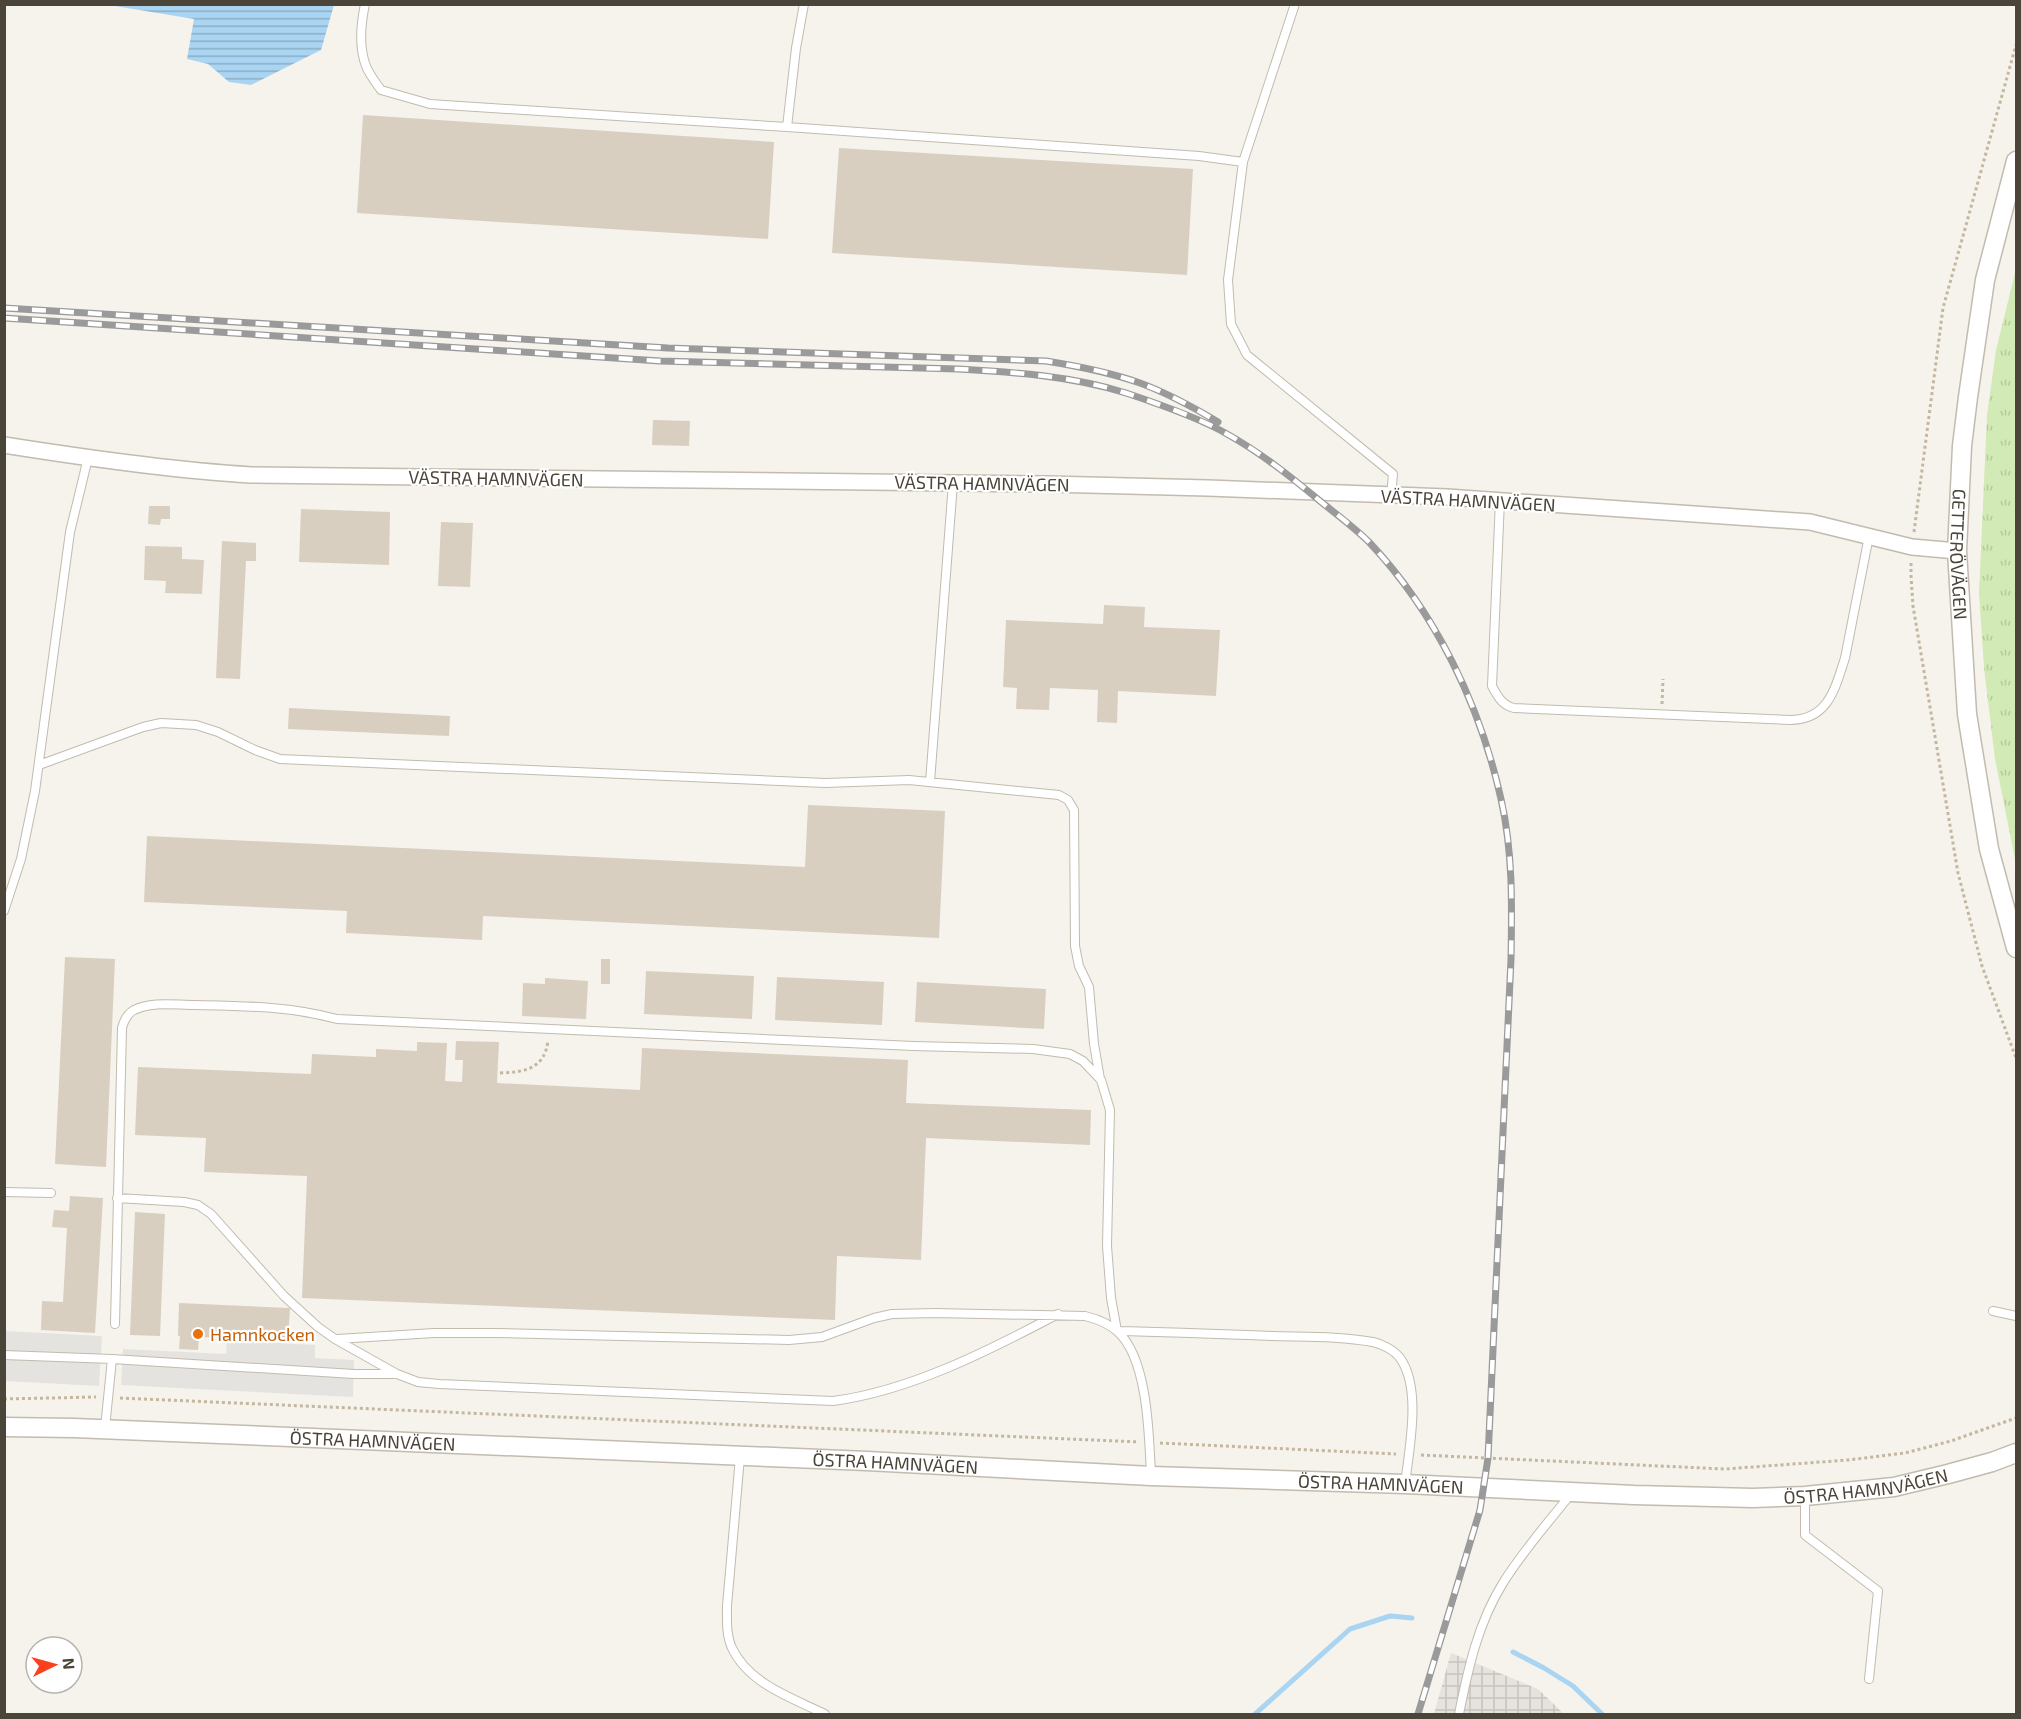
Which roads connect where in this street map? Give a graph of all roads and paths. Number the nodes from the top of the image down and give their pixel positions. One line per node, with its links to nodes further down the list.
1 (365, 4): 4 (lane)
2 (804, 4): 4 (lane)
3 (1295, 4): 6 (lane)
4 (787, 127): 6 (lane)
5 (2016, 161): 13 (street, GETTERÖVÄGEN)
6 (1243, 162): 10 (lane)
7 (4, 445): 8 (street, VÄSTRA HAMNVÄGEN)
8 (88, 458): 9 (street, VÄSTRA HAMNVÄGEN); 16 (lane)
9 (953, 483): 10 (street, VÄSTRA HAMNVÄGEN); 17 (lane)
10 (1391, 496): 11 (street, VÄSTRA HAMNVÄGEN)
11 (1500, 501): 12 (street, VÄSTRA HAMNVÄGEN); 15 (lane)
12 (1869, 536): 13 (street, VÄSTRA HAMNVÄGEN); 15 (lane)
13 (1957, 551): 19 (street, GETTERÖVÄGEN)
14 (1663, 679): 15 (path)
15 (1662, 714)
16 (39, 765): 17 (lane); 18 (lane)
17 (930, 782): 22 (lane)
18 (4, 911)
19 (2016, 948)
20 (548, 1029): 21 (path); 22 (lane); 25 (lane)
21 (500, 1073)
22 (1101, 1080): 30 (lane)
23 (4, 1192): 24 (lane)
24 (51, 1193)
25 (117, 1198): 29 (lane); 31 (lane)
26 (1993, 1311): 28 (lane)
27 (1058, 1314): 30 (lane); 31 (lane); 34 (lane)
28 (2016, 1316)
29 (115, 1324)
30 (1117, 1330): 40 (lane); 42 (lane)
31 (335, 1339): 34 (lane)
32 (4, 1355): 33 (lane)
33 (112, 1359): 34 (lane); 35 (lane)
34 (397, 1374)
35 (109, 1397): 36 (path); 39 (lane); 40 (path)
36 (4, 1399)
37 (2016, 1418): 42 (path)
38 (4, 1427): 39 (street, ÖSTRA HAMNVÄGEN)
39 (105, 1429): 43 (street, ÖSTRA HAMNVÄGEN)
40 (1149, 1442): 42 (path); 44 (lane)
41 (2016, 1453): 47 (street, ÖSTRA HAMNVÄGEN)
42 (1409, 1454): 45 (lane)
43 (740, 1456): 44 (street, ÖSTRA HAMNVÄGEN); 49 (lane)
44 (1151, 1476): 45 (street, ÖSTRA HAMNVÄGEN)
45 (1405, 1484): 46 (street, ÖSTRA HAMNVÄGEN)
46 (1573, 1491): 47 (street, ÖSTRA HAMNVÄGEN); 50 (lane)
47 (1805, 1496): 48 (lane)
48 (1869, 1679)
49 (825, 1714)
50 (1459, 1714)

